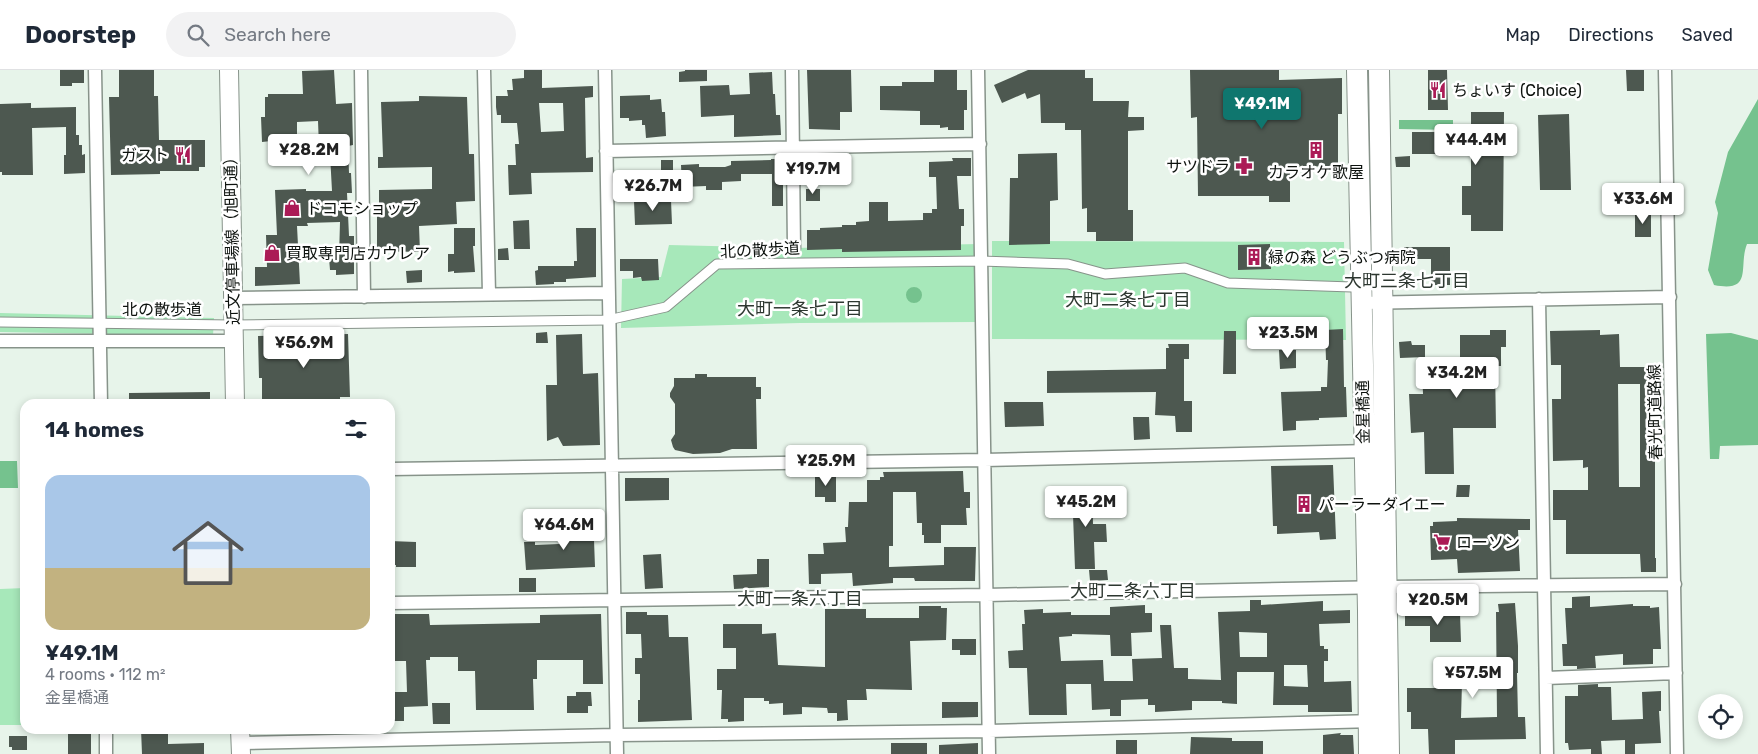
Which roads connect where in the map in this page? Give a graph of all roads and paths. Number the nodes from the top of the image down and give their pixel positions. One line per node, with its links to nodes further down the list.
1 (94, 70): 26 (street)
2 (229, 70): 21 (main road, 近文停車場線（旭町通）)
3 (361, 70): 19 (street)
4 (484, 70): 17 (street)
5 (605, 70): 13 (street)
6 (792, 70): 12 (street)
7 (978, 70): 11 (street)
8 (1357, 70): 18 (main road, 金星橋通)
9 (1379, 70): 23 (main road, 金星橋通)
10 (1665, 70): 20 (street, 春光町道路線)
11 (980, 144): 12 (street); 15 (street)
12 (793, 147): 13 (street); 14 (street)
13 (606, 151): 16 (street)
14 (794, 248)
15 (981, 261): 18 (street, 北の散歩道); 24 (street, 北の散歩道); 34 (street)
16 (608, 293): 17 (street); 24 (street)
17 (489, 294): 19 (street)
18 (1357, 295): 23 (street); 32 (main road, 金星橋通)
19 (364, 297): 21 (street)
20 (1670, 297): 22 (street); 37 (street, 春光町道路線)
21 (233, 298): 27 (main road, 近文停車場線（旭町通）)
22 (1539, 299): 23 (street); 38 (street)
23 (1382, 302): 33 (main road, 金星橋通)
24 (608, 320): 27 (street, 北の散歩道); 35 (street)
25 (0, 322): 26 (street, 北の散歩道)
26 (100, 324): 27 (street, 北の散歩道); 29 (street)
27 (233, 333): 29 (street); 31 (main road, 近文停車場線（旭町通）)
28 (0, 341): 29 (street)
29 (100, 341): 30 (street)
30 (101, 399)
31 (235, 399)
32 (1364, 451): 33 (street); 34 (street); 39 (main road, 金星橋通)
33 (1385, 451): 40 (main road, 金星橋通)
34 (984, 460): 35 (street); 41 (street)
35 (611, 464): 36 (street); 42 (street)
36 (395, 469)
37 (1675, 584): 38 (street); 44 (street, 春光町道路線)
38 (1544, 585): 40 (street); 45 (street)
39 (1366, 587): 40 (street); 41 (street); 47 (main road, 金星橋通)
40 (1387, 587): 46 (main road, 金星橋通)
41 (986, 595): 42 (street); 48 (street)
42 (614, 600): 43 (street); 50 (street)
43 (395, 603)
44 (1676, 673): 45 (street); 58 (street, 春光町道路線)
45 (1546, 678): 57 (street)
46 (1389, 720): 47 (street); 56 (main road, 金星橋通)
47 (1368, 721): 48 (street); 55 (main road, 金星橋通)
48 (989, 730): 50 (street); 54 (street)
49 (106, 734): 52 (street)
50 (616, 735): 51 (street); 53 (street)
51 (240, 742)
52 (106, 754)
53 (617, 754)
54 (989, 754)
55 (1369, 754)
56 (1389, 754)
57 (1547, 754)
58 (1678, 754)

